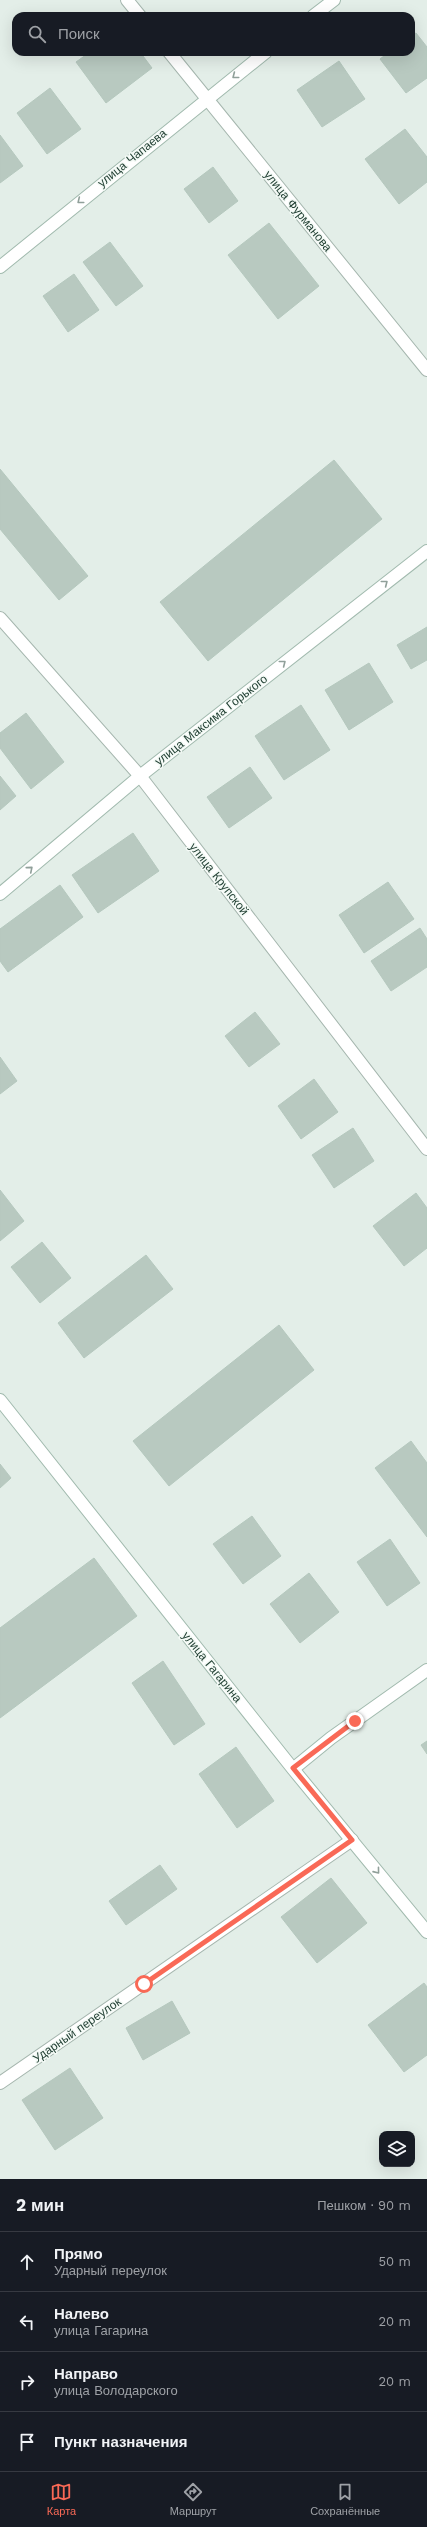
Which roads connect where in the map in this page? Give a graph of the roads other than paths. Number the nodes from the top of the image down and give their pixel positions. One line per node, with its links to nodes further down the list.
1 (126, 0): 3 (street)
2 (334, 0): 4 (street)
3 (136, 12)
4 (318, 12)
5 (172, 56): 7 (street, улица Фурманова)
6 (261, 56): 7 (street, улица Чапаева, one-way to 7)
7 (207, 98): 8 (street, улица Чапаева, one-way to 8); 9 (street, улица Фурманова)
8 (0, 267)
9 (427, 370)
10 (427, 551): 12 (street, улица Максима Горького, one-way to 10)
11 (0, 618): 12 (street, улица Крупской)
12 (140, 776): 13 (street, улица Максима Горького, one-way to 12); 14 (street, улица Крупской)
13 (0, 894)
14 (427, 1149)
15 (0, 1400): 17 (street, улица Гагарина)
16 (427, 1670): 17 (street)
17 (293, 1768): 18 (street, улица Гагарина)
18 (352, 1840): 19 (street, улица Гагарина, one-way to 19); 20 (street, Ударный переулок)
19 (427, 1932)
20 (0, 2083)

